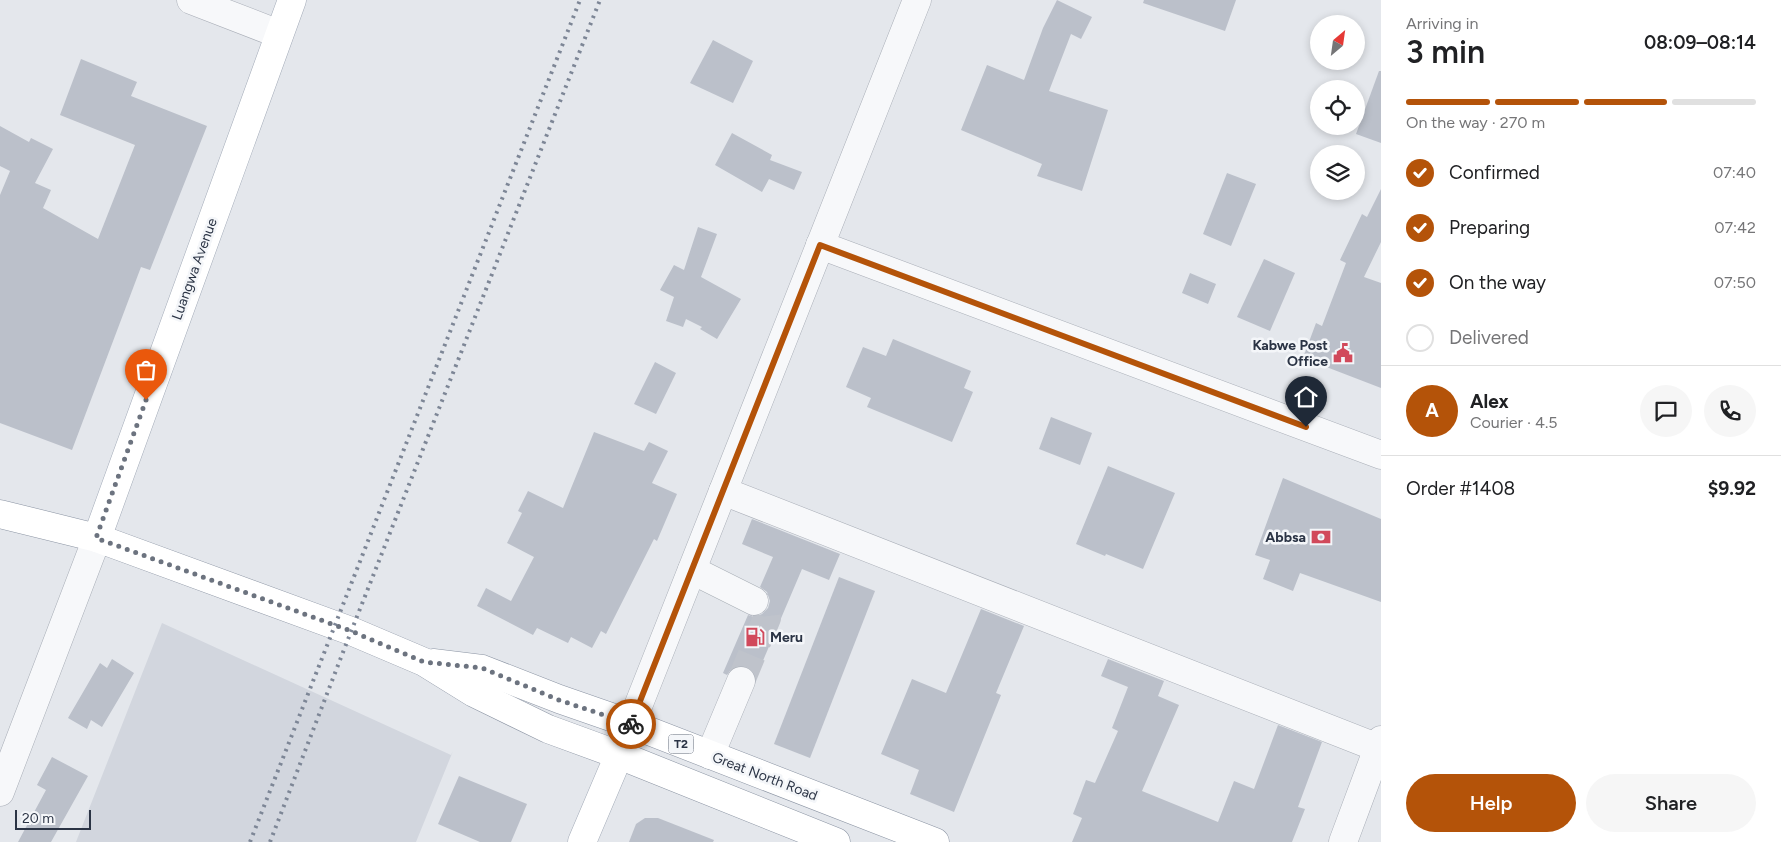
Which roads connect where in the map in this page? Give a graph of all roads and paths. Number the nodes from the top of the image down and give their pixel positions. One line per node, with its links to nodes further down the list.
1 (190, 0): 4 (street)
2 (292, 0): 4 (main road, Luangwa Avenue)
3 (917, 0): 5 (street)
4 (279, 34): 9 (main road, Luangwa Avenue)
5 (820, 245): 6 (street); 7 (street)
6 (1381, 455)
7 (723, 491): 10 (street); 15 (street)
8 (0, 514): 9 (main road, Great North Road / T2)
9 (96, 538): 12 (main road, Great North Road / T2); 18 (street)
10 (692, 570): 11 (street); 14 (street)
11 (754, 601)
12 (424, 662): 14 (main road, Great North Road / T2); 16 (main road, Great North Road / T2)
13 (741, 681): 17 (street)
14 (630, 724): 17 (main road, Great North Road / T2)
15 (1380, 746): 22 (street)
16 (620, 755): 19 (main road); 20 (main road, Great North Road / T2)
17 (710, 755): 21 (main road, Great North Road / T2)
18 (0, 792)
19 (582, 842)
20 (836, 842)
21 (935, 842)
22 (1343, 842)

